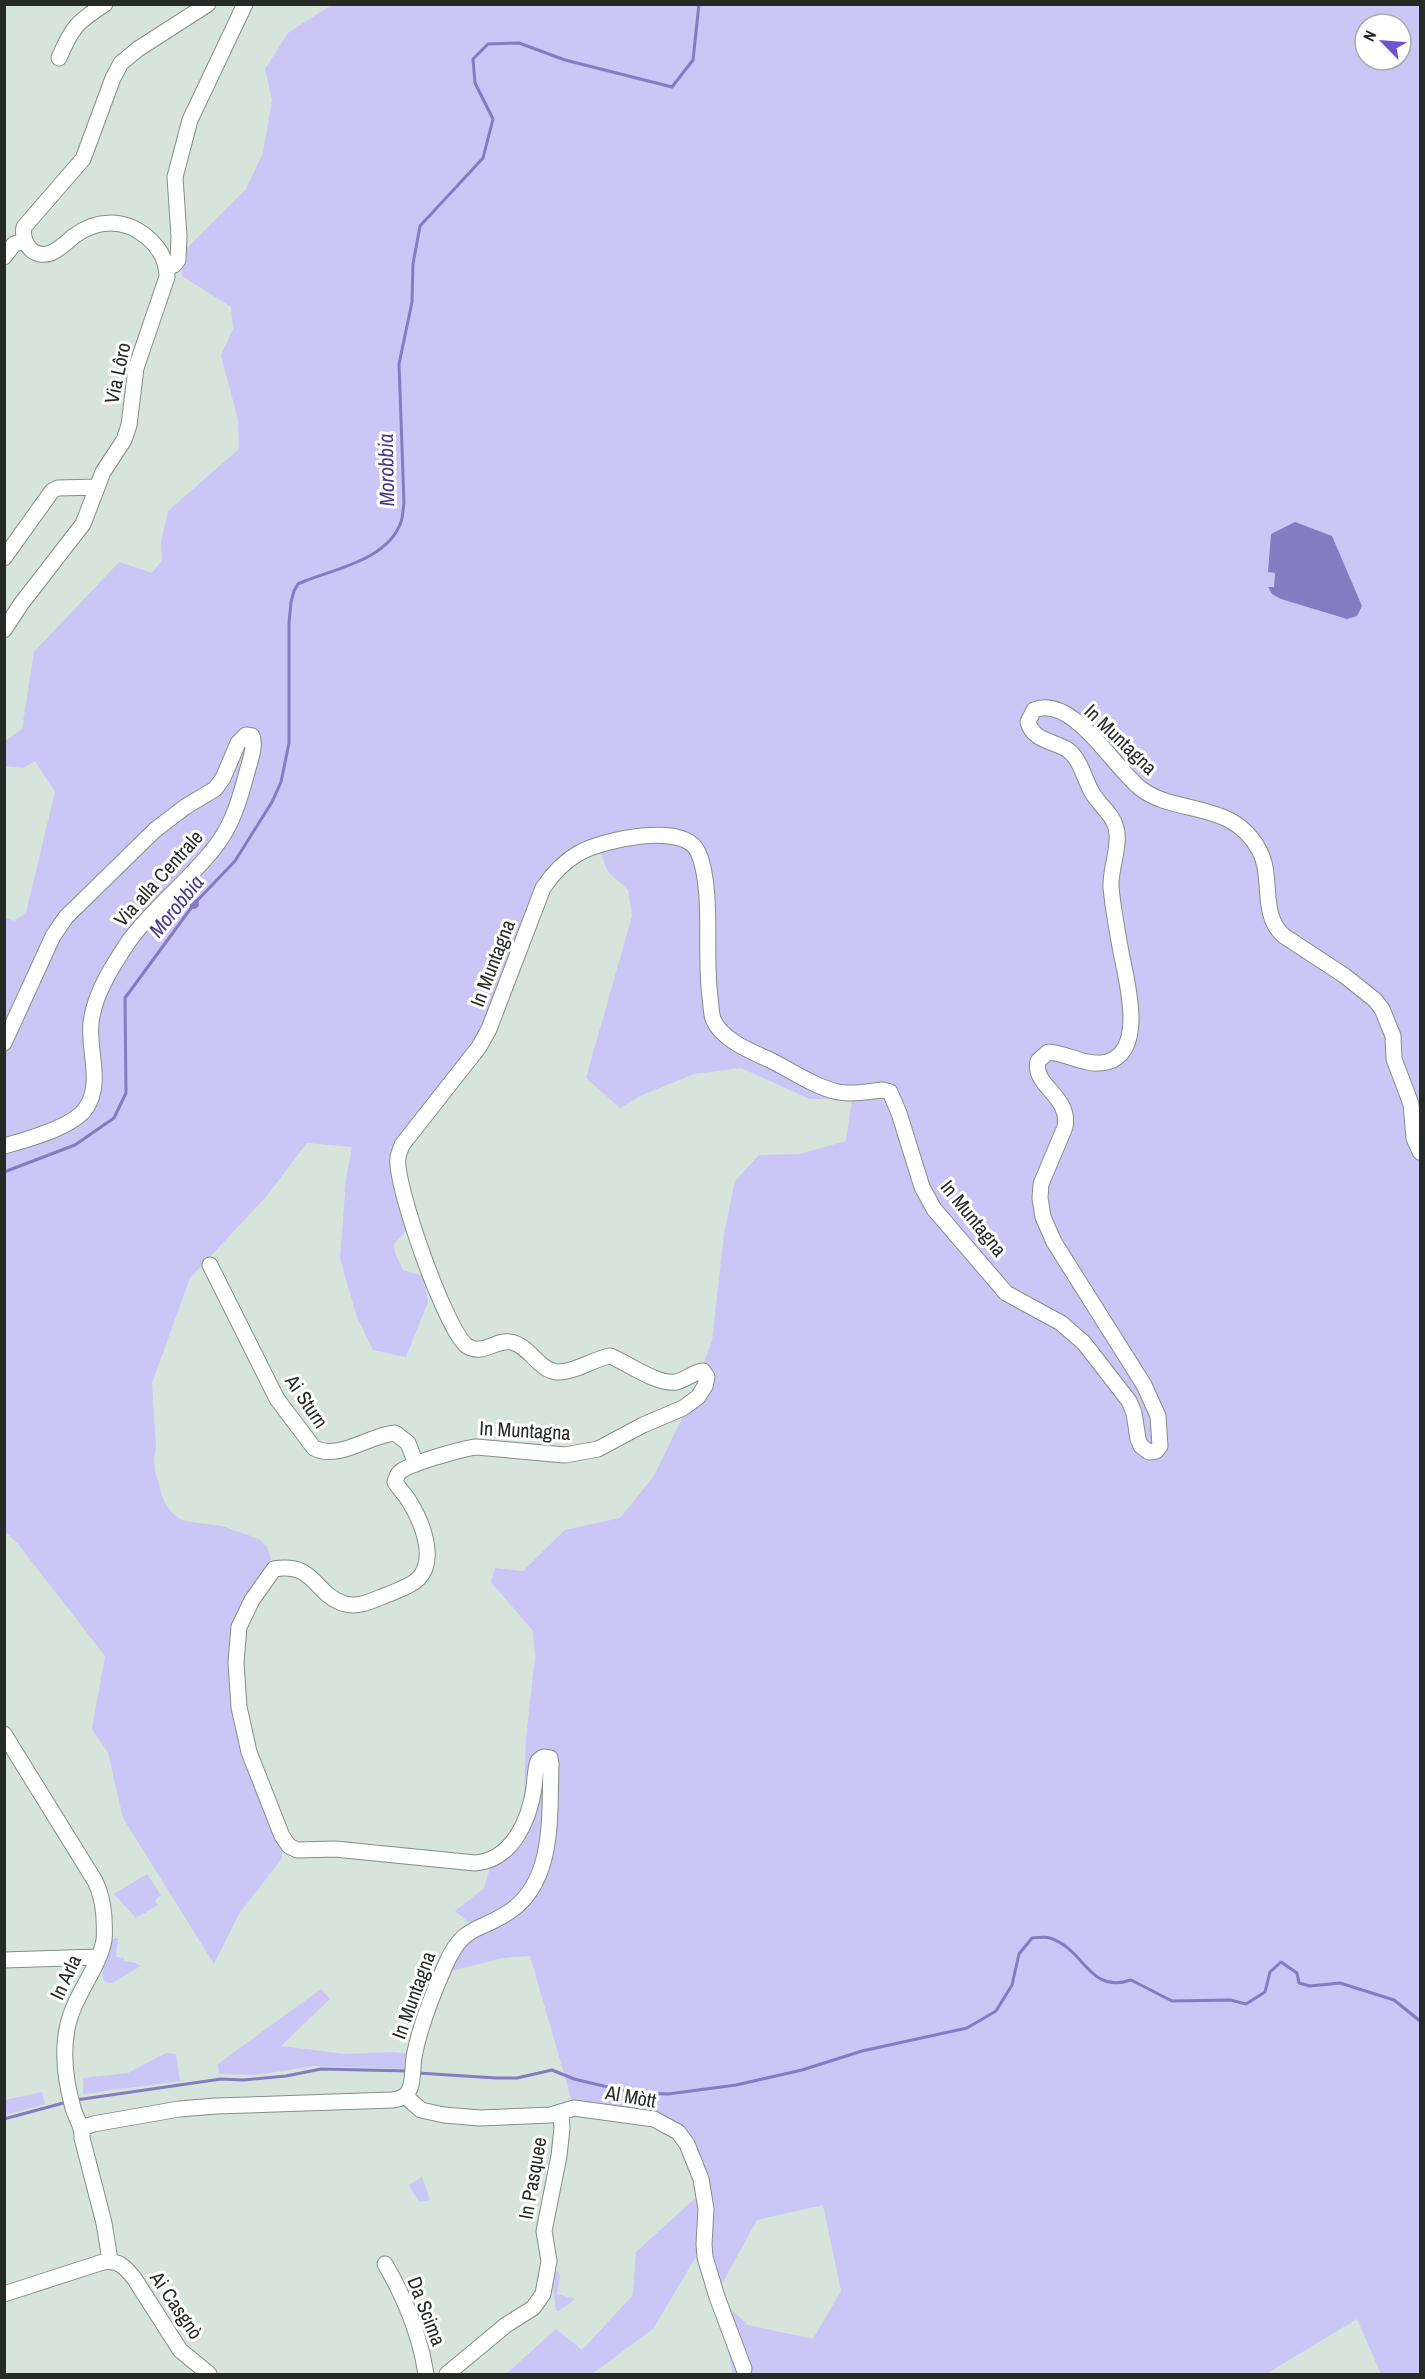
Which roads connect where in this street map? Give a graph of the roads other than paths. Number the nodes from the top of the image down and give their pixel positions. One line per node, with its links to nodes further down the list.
1 (105, 4): 4 (street)
2 (208, 4): 5 (street)
3 (245, 4): 7 (street, Via Lôro)
4 (59, 58)
5 (14, 241): 6 (street); 7 (street)
6 (4, 257)
7 (166, 268): 8 (street, Via Lôro)
8 (97, 487): 9 (street); 10 (street, Via Lôro)
9 (4, 558)
10 (4, 630)
11 (4, 1043): 12 (street, Via alla Centrale)
12 (4, 1146)
13 (1420, 1152): 15 (street, In Muntagna)
14 (210, 1265): 15 (street, Ai Sturn)
15 (416, 1464): 19 (street, In Muntagna)
16 (4, 1734): 17 (street, In Arla)
17 (98, 1957): 18 (street); 21 (street, In Arla)
18 (4, 1960)
19 (408, 2090): 20 (street, Al Mòtt); 21 (street)
20 (561, 2114): 25 (street, Al Mòtt); 28 (street, In Pasquee)
21 (83, 2128): 22 (street, In Arla)
22 (110, 2260): 24 (street); 26 (street, Ai Casgnò)
23 (385, 2264): 27 (street, Da Scima)
24 (4, 2294)
25 (744, 2369)
26 (209, 2374)
27 (426, 2374)
28 (447, 2374)

